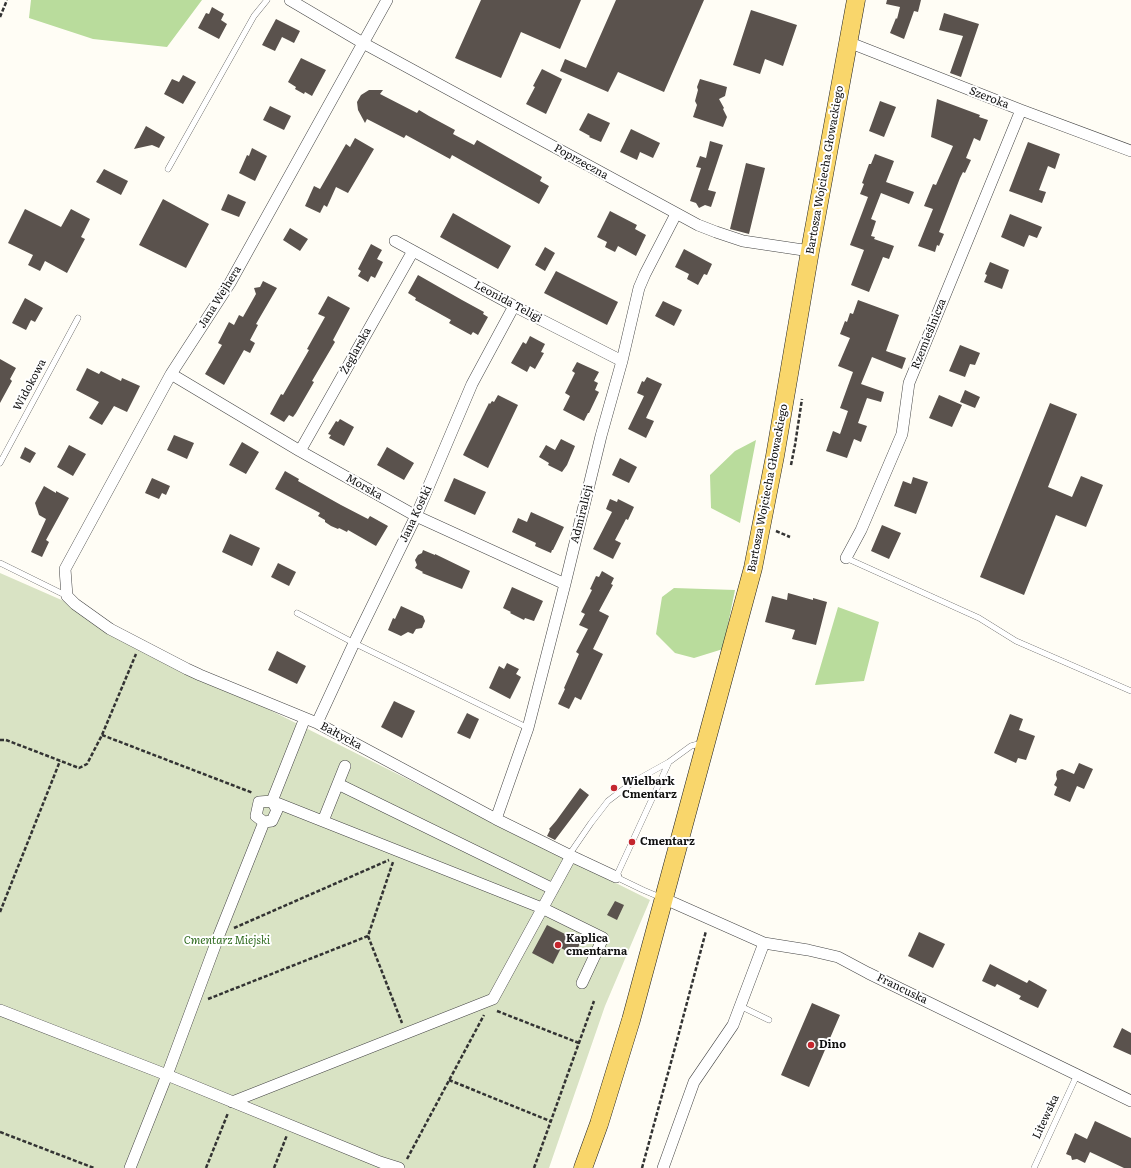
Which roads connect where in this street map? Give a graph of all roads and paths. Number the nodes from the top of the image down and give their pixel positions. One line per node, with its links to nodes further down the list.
1 (7, 0): 6 (path)
2 (266, 0): 11 (lane)
3 (290, 0): 8 (street, Poprzeczna)
4 (387, 0): 8 (street, Jana Wejhera)
5 (856, 0): 7 (main road, Bartosza Wojciecha Głowackiego)
6 (0, 18)
7 (848, 42): 9 (street, Szeroka); 15 (main road, Bartosza Wojciecha Głowackiego)
8 (364, 43): 12 (street, Poprzeczna); 19 (street, Jana Wejhera)
9 (1021, 110): 10 (street, Szeroka); 25 (street, Rzemieślnicza)
10 (1131, 152)
11 (168, 169)
12 (676, 214): 15 (street, Poprzeczna); 18 (street, Admiralicji)
13 (395, 241): 14 (street, Leonida Teligi)
14 (413, 251): 16 (street, Leonida Teligi); 20 (street, Żeglarska)
15 (810, 252): 38 (main road, Bartosza Wojciecha Głowackiego)
16 (514, 306): 18 (street, Leonida Teligi); 22 (street, Jana Kostki)
17 (78, 318): 21 (lane, Widokowa)
18 (622, 361): 27 (street, Admiralicji)
19 (171, 374): 20 (street, Morska); 28 (street, Jana Wejhera)
20 (300, 451): 22 (street, Morska)
21 (0, 463)
22 (416, 516): 27 (street, Morska); 30 (street, Jana Kostki)
23 (775, 531): 24 (path)
24 (790, 537)
25 (846, 558): 32 (lane)
26 (0, 563): 28 (lane)
27 (565, 584): 35 (street, Admiralicji)
28 (67, 596): 31 (street, Bałtycka)
29 (297, 612): 30 (lane)
30 (354, 644): 34 (street, Jana Kostki); 35 (lane)
31 (140, 645): 33 (street, Bałtycka); 36 (path)
32 (1131, 691)
33 (305, 718): 34 (street, Bałtycka); 43 (street)
34 (317, 723): 44 (street, Bałtycka)
35 (528, 728): 44 (street, Admiralicji)
36 (102, 735): 39 (path); 43 (path)
37 (0, 740): 39 (path)
38 (706, 742): 40 (lane); 49 (main road, Bartosza Wojciecha Głowackiego)
39 (60, 761): 51 (path)
40 (669, 762): 46 (lane); 47 (lane)
41 (345, 766): 42 (street)
42 (338, 784): 45 (street); 48 (street)
43 (272, 801): 45 (street); 53 (street)
44 (496, 819): 46 (street, Bałtycka)
45 (323, 821): 50 (street)
46 (570, 856): 47 (street, Bałtycka); 48 (street)
47 (616, 877): 49 (lane)
48 (552, 889): 50 (street)
49 (664, 899): 52 (street, Francuska); 80 (main road, Bartosza Wojciecha Głowackiego)
50 (542, 908): 56 (street); 58 (street)
51 (0, 912)
52 (709, 918): 55 (street, Francuska); 81 (path)
53 (219, 935): 54 (path); 59 (street)
54 (368, 936): 59 (path); 63 (path)
55 (764, 943): 60 (street); 66 (street, Francuska)
56 (582, 982)
57 (594, 1001): 64 (path)
58 (490, 1003): 63 (street); 64 (path); 67 (path)
59 (193, 1005): 65 (street)
60 (740, 1006): 62 (lane); 82 (street)
61 (0, 1010): 65 (street)
62 (769, 1020)
63 (406, 1033): 69 (street)
64 (579, 1043): 70 (path)
65 (167, 1075): 69 (street); 76 (street)
66 (1077, 1075): 68 (street, Francuska); 83 (lane, Litewska)
67 (449, 1080): 70 (path); 74 (path)
68 (1131, 1101)
69 (232, 1102): 71 (street); 77 (path)
70 (550, 1121): 79 (path)
71 (291, 1126): 73 (street); 78 (path)
72 (0, 1132): 75 (path)
73 (372, 1164): 74 (street)
74 (402, 1165)
75 (94, 1168)
76 (130, 1168)
77 (206, 1168)
78 (274, 1168)
79 (534, 1168)
80 (583, 1168)
81 (642, 1168)
82 (663, 1168)
83 (1034, 1168)

